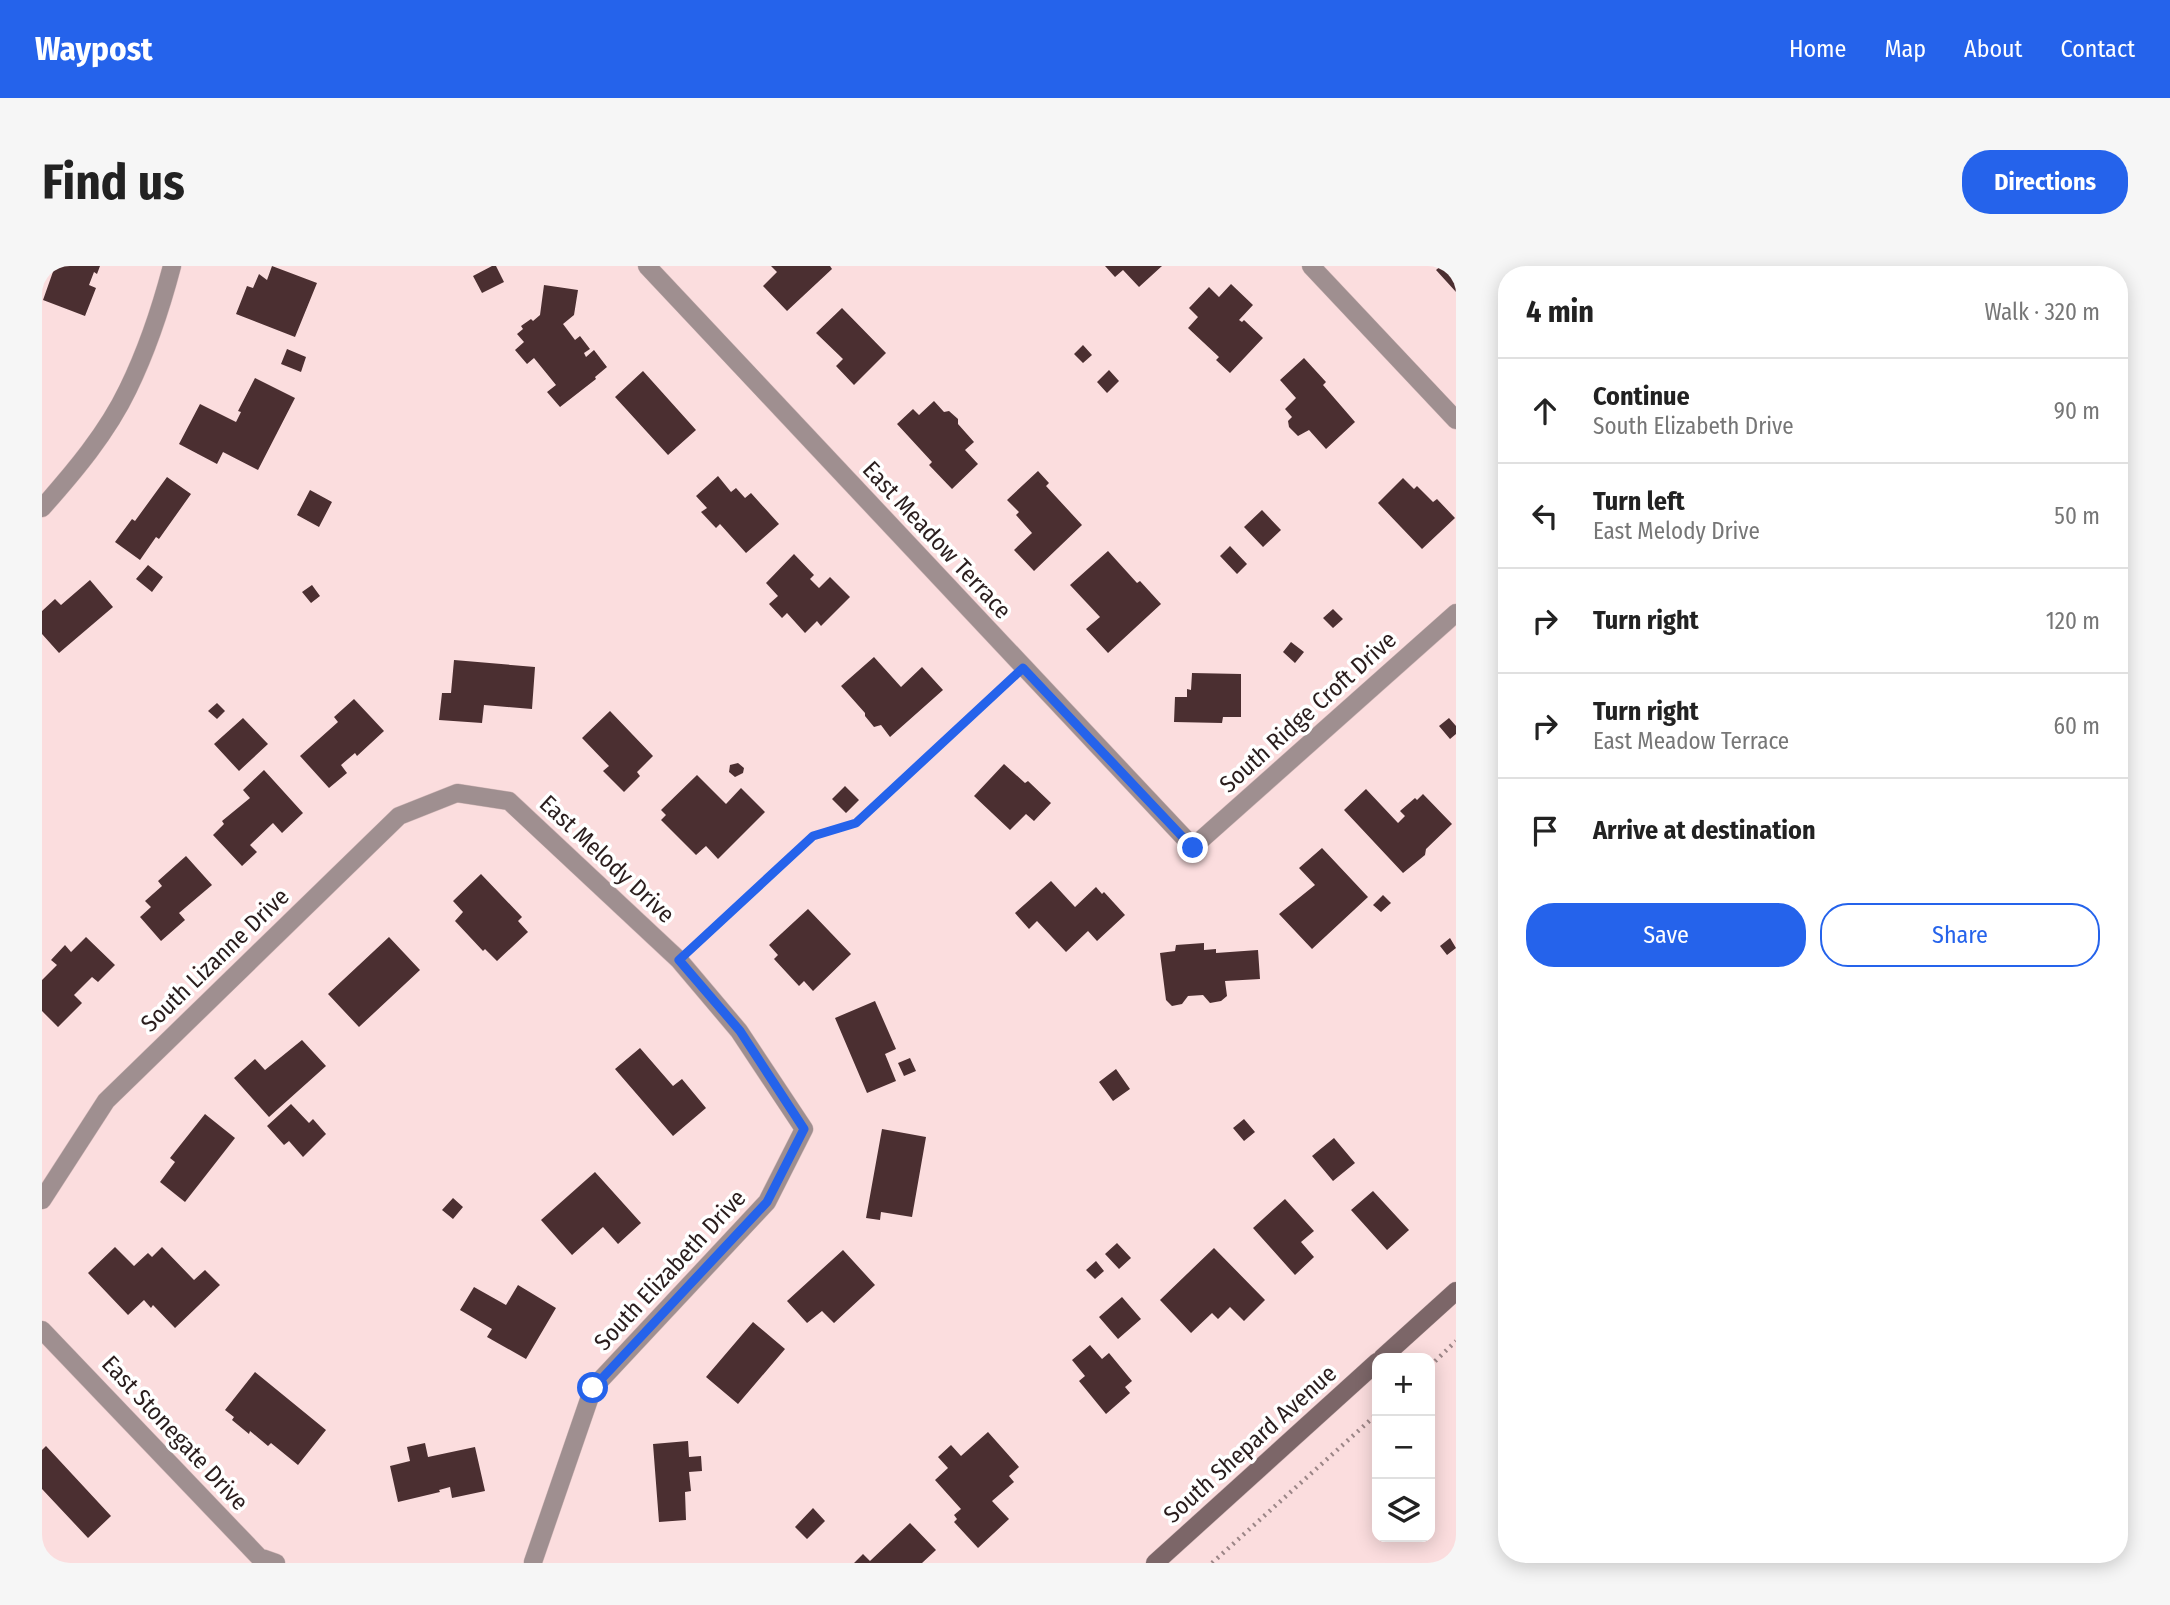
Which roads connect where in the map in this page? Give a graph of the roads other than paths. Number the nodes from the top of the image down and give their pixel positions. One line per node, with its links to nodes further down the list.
1 (172, 266): 5 (street)
2 (648, 266): 8 (street, East Meadow Terrace)
3 (1311, 266): 4 (street)
4 (1456, 420)
5 (42, 508)
6 (1456, 613): 8 (street, South Ridge Croft Drive)
7 (457, 793): 9 (street, East Melody Drive); 10 (street, South Lizanne Drive)
8 (1193, 848)
9 (804, 1129): 16 (street, South Elizabeth Drive)
10 (42, 1200)
11 (1456, 1291): 13 (street)
12 (42, 1330): 15 (street, East Stonegate Drive)
13 (1388, 1353)
14 (1372, 1367): 17 (street, South Shepard Avenue)
15 (275, 1563)
16 (533, 1563)
17 (1155, 1563)

